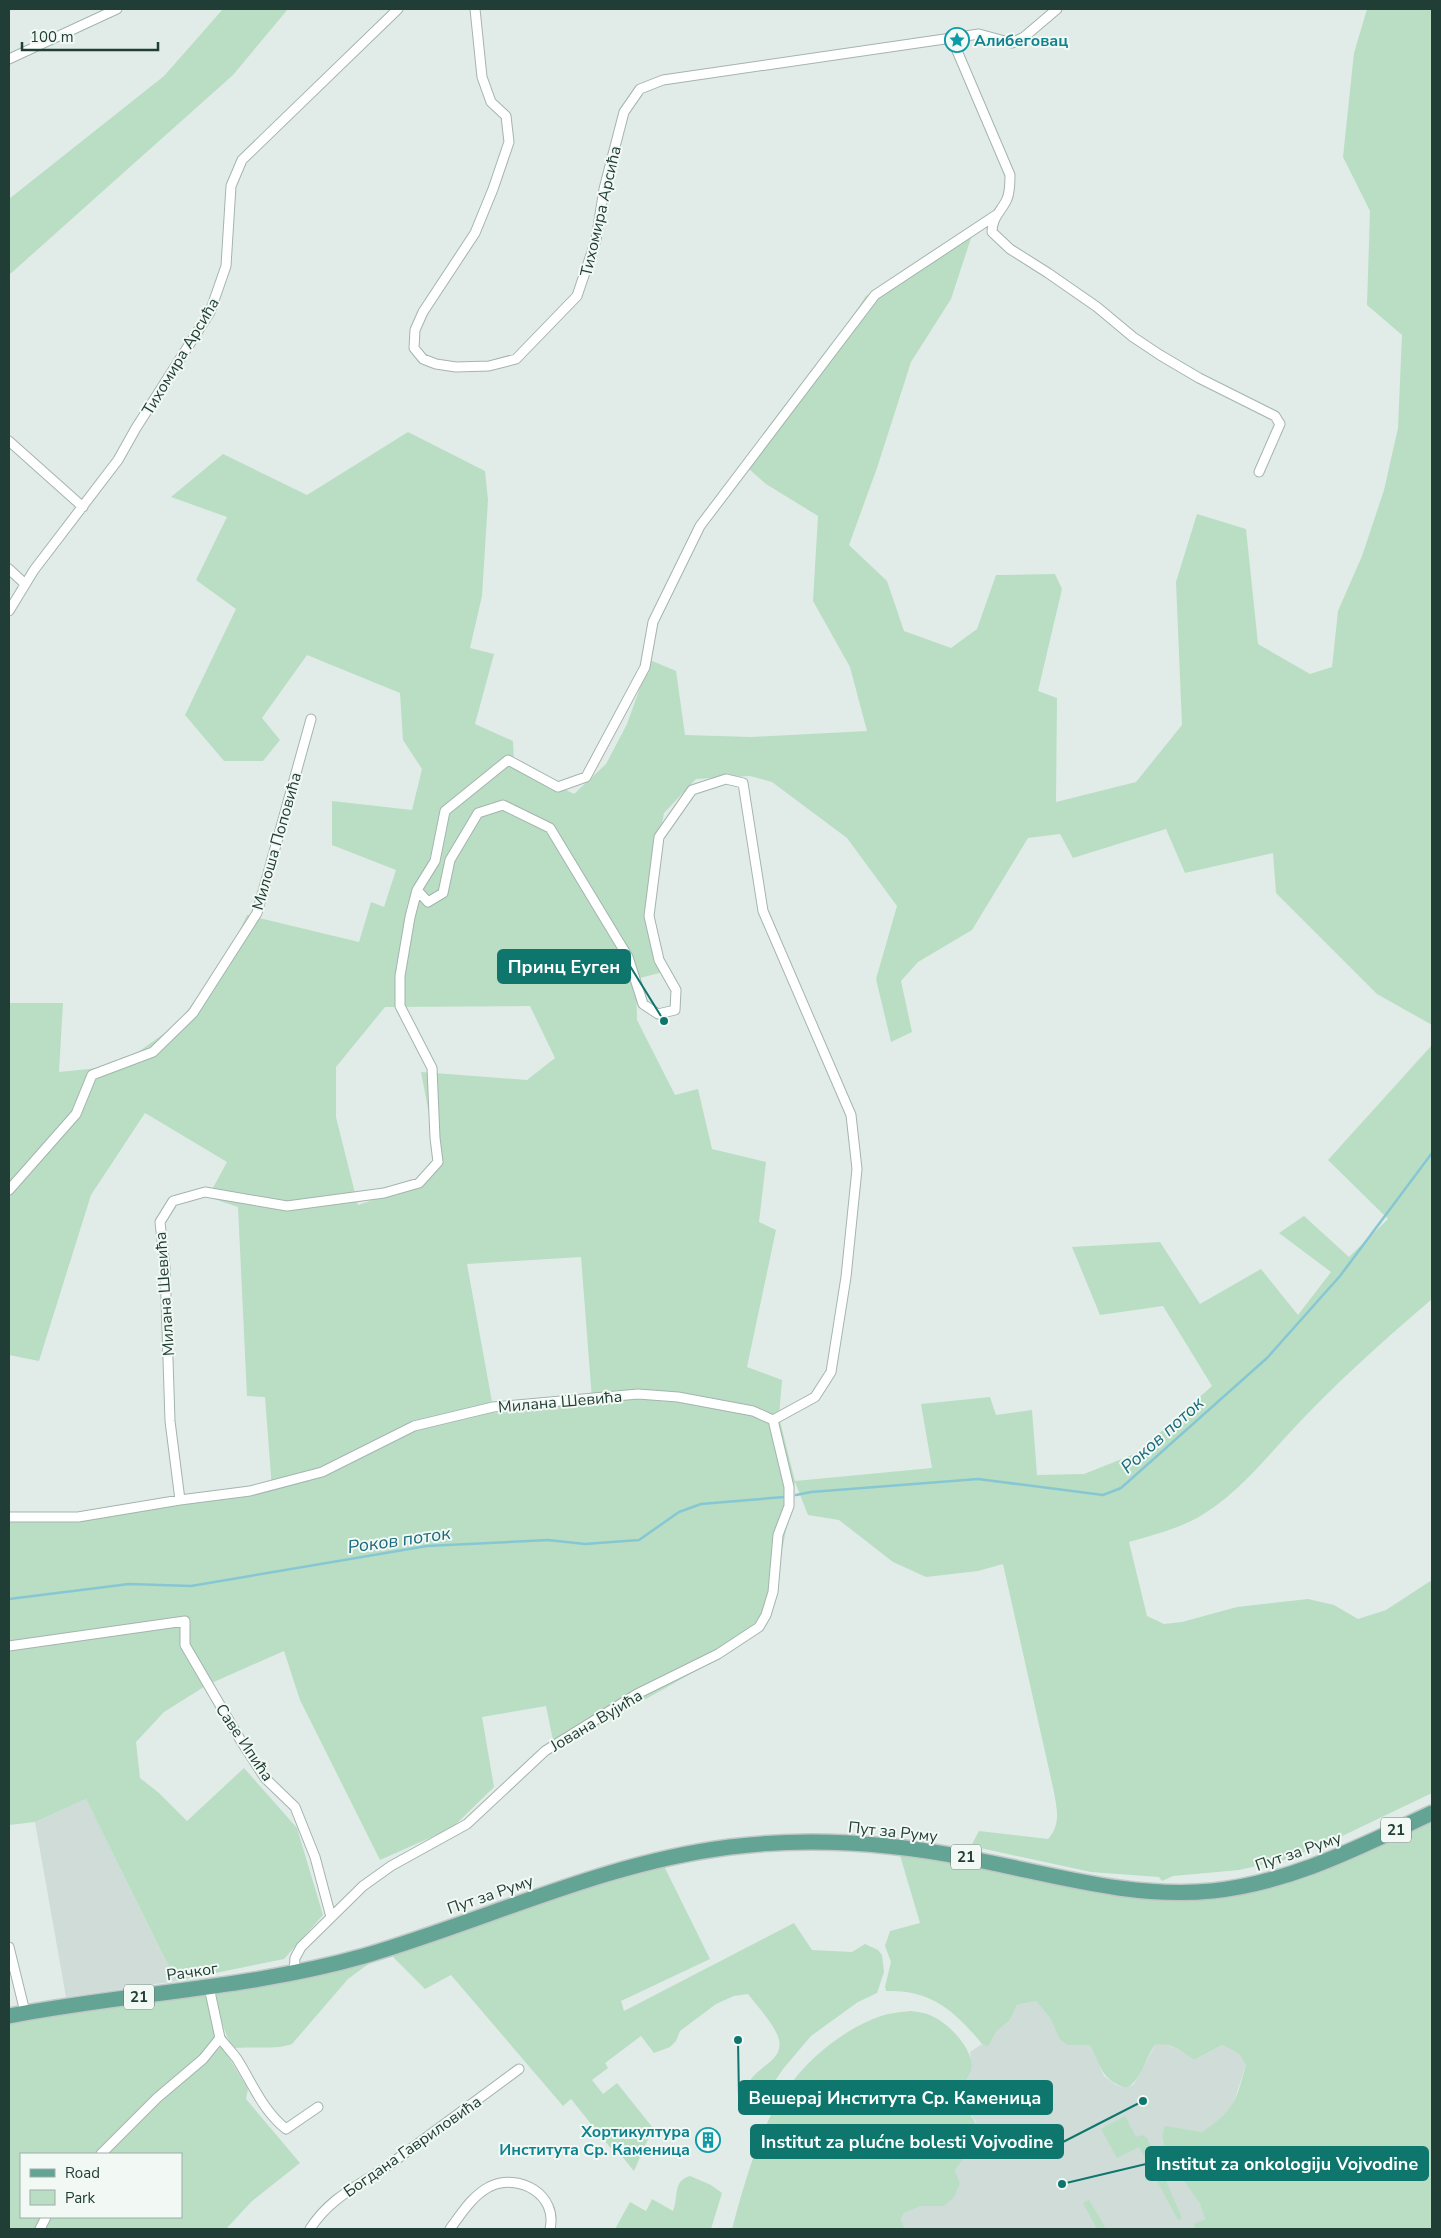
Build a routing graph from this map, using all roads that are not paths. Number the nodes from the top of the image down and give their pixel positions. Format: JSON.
{"nodes":[{"id":1,"x":117,"y":9,"type":"edge"},
{"id":2,"x":398,"y":9,"type":"edge"},
{"id":3,"x":475,"y":9,"type":"edge"},
{"id":4,"x":1057,"y":9,"type":"edge"},
{"id":5,"x":952,"y":39,"type":"junction"},
{"id":6,"x":9,"y":60,"type":"edge"},
{"id":7,"x":996,"y":215,"type":"junction"},
{"id":8,"x":9,"y":441,"type":"edge"},
{"id":9,"x":1260,"y":472,"type":"dead end"},
{"id":10,"x":83,"y":507,"type":"junction"},
{"id":11,"x":9,"y":569,"type":"edge"},
{"id":12,"x":25,"y":584,"type":"junction"},
{"id":13,"x":9,"y":612,"type":"edge"},
{"id":14,"x":311,"y":719,"type":"dead end"},
{"id":15,"x":417,"y":890,"type":"junction"},
{"id":16,"x":9,"y":1190,"type":"edge"},
{"id":17,"x":774,"y":1420,"type":"junction"},
{"id":18,"x":180,"y":1500,"type":"junction"},
{"id":19,"x":9,"y":1517,"type":"edge"},
{"id":20,"x":9,"y":1646,"type":"edge"},
{"id":21,"x":1432,"y":1813,"type":"edge"},
{"id":22,"x":331,"y":1917,"type":"junction"},
{"id":23,"x":9,"y":1947,"type":"edge"},
{"id":24,"x":378,"y":1951,"type":"joint"},
{"id":25,"x":294,"y":1972,"type":"junction"},
{"id":26,"x":209,"y":1987,"type":"junction"},
{"id":27,"x":25,"y":2012,"type":"junction"},
{"id":28,"x":9,"y":2016,"type":"edge"},
{"id":29,"x":220,"y":2038,"type":"junction"},
{"id":30,"x":519,"y":2069,"type":"dead end"},
{"id":31,"x":318,"y":2107,"type":"dead end"},
{"id":32,"x":102,"y":2153,"type":"edge"},
{"id":33,"x":310,"y":2229,"type":"edge"},
{"id":34,"x":450,"y":2229,"type":"edge"},
{"id":35,"x":550,"y":2229,"type":"edge"}],
"edges":[{"from":1,"to":6,"type":"street"},
{"from":2,"to":10,"type":"street","name":"Тихомира Арсића"},
{"from":3,"to":5,"type":"street","name":"Тихомира Арсића"},
{"from":4,"to":5,"type":"street"},
{"from":5,"to":7,"type":"street"},
{"from":7,"to":9,"type":"street"},
{"from":7,"to":15,"type":"street"},
{"from":8,"to":10,"type":"street"},
{"from":10,"to":12,"type":"street","name":"Тихомира Арсића"},
{"from":11,"to":12,"type":"street"},
{"from":12,"to":13,"type":"street","name":"Тихомира Арсића"},
{"from":14,"to":16,"type":"street","name":"Милоша Поповића"},
{"from":15,"to":17,"type":"street"},
{"from":15,"to":18,"type":"street","name":"Милана Шевића"},
{"from":17,"to":18,"type":"street","name":"Милана Шевића"},
{"from":17,"to":22,"type":"street","name":"Јована Вујића"},
{"from":18,"to":19,"type":"street","name":"Милана Шевића"},
{"from":20,"to":22,"type":"street","name":"Саве Ипића"},
{"from":21,"to":24,"type":"main road","name":"Пут за Руму","number":"21"},
{"from":22,"to":25,"type":"street","name":"Јована Вујића"},
{"from":23,"to":27,"type":"street"},
{"from":24,"to":25,"type":"main road","name":"Рачког","number":"21"},
{"from":25,"to":26,"type":"main road","name":"Рачког","number":"21"},
{"from":26,"to":27,"type":"main road","name":"Рачког","number":"21"},
{"from":26,"to":29,"type":"street"},
{"from":27,"to":28,"type":"main road","name":"Рачког","number":"21"},
{"from":29,"to":31,"type":"street"},
{"from":29,"to":32,"type":"street"},
{"from":30,"to":33,"type":"street","name":"Богдана Гавриловића"},
{"from":34,"to":35,"type":"street"}]}
